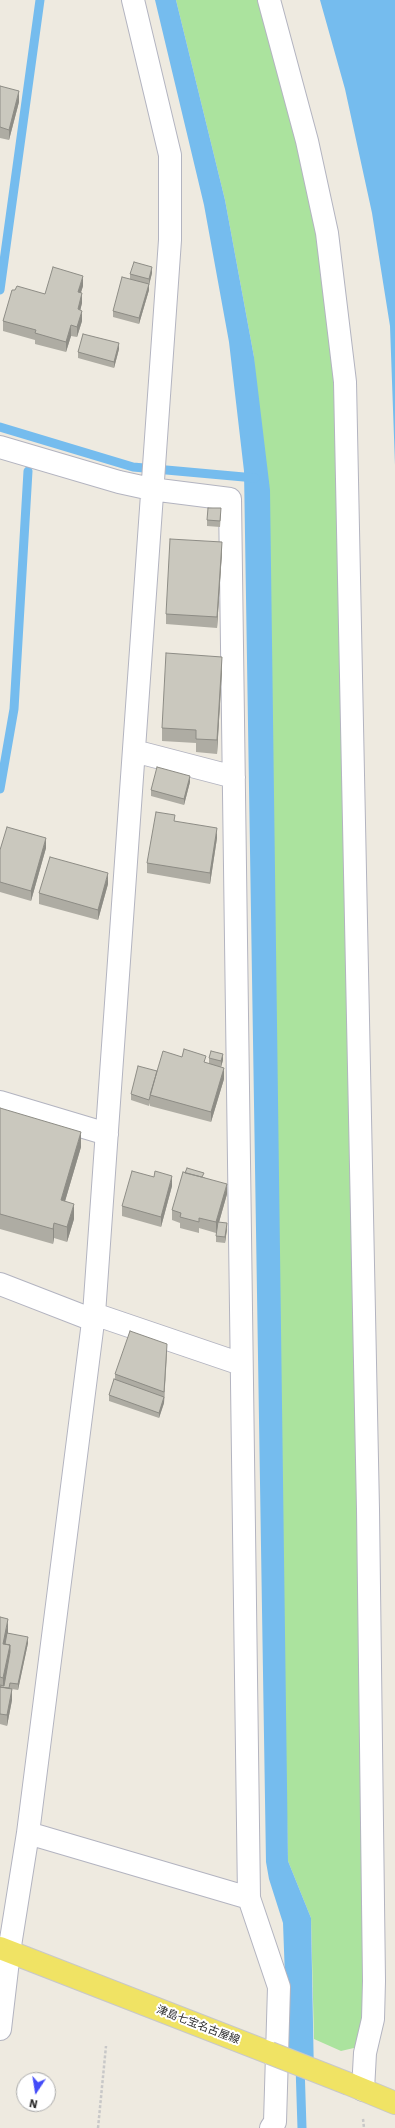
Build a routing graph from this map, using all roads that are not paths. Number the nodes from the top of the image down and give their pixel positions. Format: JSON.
{"nodes":[{"id":1,"x":133,"y":0,"type":"edge"},
{"id":2,"x":269,"y":0,"type":"edge"},
{"id":3,"x":0,"y":447,"type":"edge"},
{"id":4,"x":151,"y":486,"type":"junction"},
{"id":5,"x":134,"y":751,"type":"junction"},
{"id":6,"x":234,"y":777,"type":"junction"},
{"id":7,"x":0,"y":1102,"type":"edge"},
{"id":8,"x":107,"y":1134,"type":"junction"},
{"id":9,"x":0,"y":1284,"type":"edge"},
{"id":10,"x":93,"y":1317,"type":"junction"},
{"id":11,"x":240,"y":1364,"type":"junction"},
{"id":12,"x":28,"y":1833,"type":"junction"},
{"id":13,"x":249,"y":1898,"type":"junction"},
{"id":14,"x":5,"y":1950,"type":"edge"},
{"id":15,"x":0,"y":2029,"type":"edge"},
{"id":16,"x":371,"y":2093,"type":"edge"},
{"id":17,"x":271,"y":2128,"type":"edge"}],
"edges":[{"from":1,"to":4,"type":"street"},
{"from":2,"to":16,"type":"street"},
{"from":3,"to":4,"type":"street"},
{"from":4,"to":5,"type":"street"},
{"from":4,"to":6,"type":"street"},
{"from":5,"to":6,"type":"street"},
{"from":5,"to":8,"type":"street"},
{"from":6,"to":11,"type":"street"},
{"from":7,"to":8,"type":"street"},
{"from":8,"to":10,"type":"street"},
{"from":9,"to":10,"type":"street"},
{"from":10,"to":11,"type":"street"},
{"from":10,"to":12,"type":"street"},
{"from":11,"to":13,"type":"street"},
{"from":12,"to":13,"type":"street"},
{"from":12,"to":14,"type":"street"},
{"from":13,"to":17,"type":"street"},
{"from":14,"to":15,"type":"street"},
{"from":14,"to":16,"type":"main road","name":"津島七宝名古屋線","bridge":true}]}
